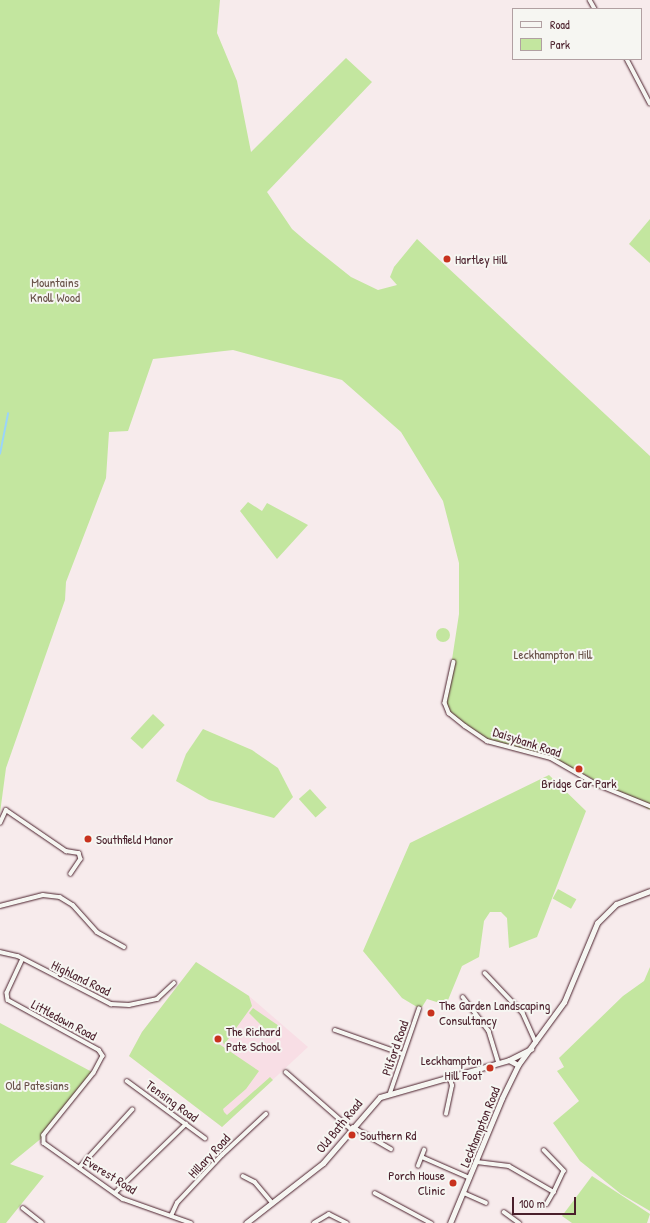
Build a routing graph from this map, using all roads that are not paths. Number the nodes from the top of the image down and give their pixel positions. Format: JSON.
{"nodes":[{"id":1,"x":628,"y":60,"type":"edge"},
{"id":2,"x":650,"y":103,"type":"edge"},
{"id":3,"x":454,"y":662,"type":"dead end"},
{"id":4,"x":650,"y":806,"type":"edge"},
{"id":5,"x":0,"y":823,"type":"edge"},
{"id":6,"x":71,"y":874,"type":"dead end"},
{"id":7,"x":650,"y":891,"type":"edge"},
{"id":8,"x":0,"y":906,"type":"edge"},
{"id":9,"x":124,"y":947,"type":"dead end"},
{"id":10,"x":0,"y":952,"type":"edge"},
{"id":11,"x":22,"y":961,"type":"junction"},
{"id":12,"x":485,"y":973,"type":"dead end"},
{"id":13,"x":174,"y":983,"type":"dead end"},
{"id":14,"x":463,"y":997,"type":"dead end"},
{"id":15,"x":419,"y":1009,"type":"dead end"},
{"id":16,"x":335,"y":1030,"type":"dead end"},
{"id":17,"x":537,"y":1043,"type":"junction"},
{"id":18,"x":532,"y":1048,"type":"junction"},
{"id":19,"x":403,"y":1054,"type":"junction"},
{"id":20,"x":509,"y":1060,"type":"junction"},
{"id":21,"x":499,"y":1063,"type":"junction"},
{"id":22,"x":518,"y":1065,"type":"junction"},
{"id":23,"x":286,"y":1072,"type":"dead end"},
{"id":24,"x":450,"y":1079,"type":"junction"},
{"id":25,"x":127,"y":1081,"type":"dead end"},
{"id":26,"x":390,"y":1093,"type":"junction"},
{"id":27,"x":132,"y":1110,"type":"dead end"},
{"id":28,"x":266,"y":1114,"type":"dead end"},
{"id":29,"x":446,"y":1114,"type":"dead end"},
{"id":30,"x":186,"y":1124,"type":"junction"},
{"id":31,"x":352,"y":1128,"type":"junction"},
{"id":32,"x":205,"y":1138,"type":"dead end"},
{"id":33,"x":45,"y":1144,"type":"joint"},
{"id":34,"x":391,"y":1149,"type":"dead end"},
{"id":35,"x":424,"y":1150,"type":"dead end"},
{"id":36,"x":544,"y":1150,"type":"dead end"},
{"id":37,"x":422,"y":1157,"type":"junction"},
{"id":38,"x":477,"y":1162,"type":"junction"},
{"id":39,"x":418,"y":1166,"type":"dead end"},
{"id":40,"x":79,"y":1168,"type":"junction"},
{"id":41,"x":243,"y":1176,"type":"dead end"},
{"id":42,"x":471,"y":1178,"type":"junction"},
{"id":43,"x":554,"y":1192,"type":"junction"},
{"id":44,"x":115,"y":1193,"type":"junction"},
{"id":45,"x":375,"y":1193,"type":"dead end"},
{"id":46,"x":464,"y":1193,"type":"junction"},
{"id":47,"x":271,"y":1201,"type":"junction"},
{"id":48,"x":486,"y":1203,"type":"dead end"},
{"id":49,"x":548,"y":1204,"type":"dead end"},
{"id":50,"x":23,"y":1208,"type":"dead end"},
{"id":51,"x":504,"y":1212,"type":"dead end"},
{"id":52,"x":171,"y":1216,"type":"junction"},
{"id":53,"x":42,"y":1223,"type":"edge"},
{"id":54,"x":191,"y":1223,"type":"edge"},
{"id":55,"x":246,"y":1223,"type":"edge"},
{"id":56,"x":314,"y":1223,"type":"edge"},
{"id":57,"x":347,"y":1223,"type":"edge"},
{"id":58,"x":431,"y":1223,"type":"edge"},
{"id":59,"x":450,"y":1223,"type":"edge"},
{"id":60,"x":519,"y":1223,"type":"edge"}],
"edges":[{"from":1,"to":2,"type":"street"},
{"from":3,"to":4,"type":"street","name":"Daisybank Road"},
{"from":5,"to":6,"type":"street"},
{"from":7,"to":17,"type":"street"},
{"from":8,"to":9,"type":"street"},
{"from":10,"to":11,"type":"street","name":"Highland Road"},
{"from":11,"to":13,"type":"street","name":"Highland Road"},
{"from":11,"to":33,"type":"street","name":"Littledown Road"},
{"from":12,"to":17,"type":"street"},
{"from":14,"to":21,"type":"street"},
{"from":15,"to":19,"type":"street","name":"Pilford Road"},
{"from":16,"to":19,"type":"street"},
{"from":17,"to":18,"type":"street","name":"Leckhampton Road"},
{"from":18,"to":20,"type":"street","name":"Old Bath Road"},
{"from":18,"to":22,"type":"street","name":"Leckhampton Road"},
{"from":19,"to":26,"type":"street","name":"Pilford Road"},
{"from":20,"to":21,"type":"street","name":"Old Bath Road"},
{"from":20,"to":22,"type":"street"},
{"from":21,"to":24,"type":"street","name":"Old Bath Road"},
{"from":22,"to":38,"type":"street","name":"Leckhampton Road"},
{"from":23,"to":31,"type":"street"},
{"from":24,"to":26,"type":"street","name":"Old Bath Road"},
{"from":24,"to":29,"type":"street"},
{"from":25,"to":30,"type":"street","name":"Tensing Road"},
{"from":26,"to":31,"type":"street","name":"Old Bath Road"},
{"from":27,"to":40,"type":"street"},
{"from":28,"to":52,"type":"street","name":"Hillary Road"},
{"from":30,"to":32,"type":"street","name":"Tensing Road"},
{"from":30,"to":44,"type":"street"},
{"from":31,"to":34,"type":"street"},
{"from":31,"to":47,"type":"street","name":"Old Bath Road"},
{"from":33,"to":40,"type":"street","name":"Everest Road"},
{"from":35,"to":37,"type":"street"},
{"from":36,"to":43,"type":"street"},
{"from":37,"to":39,"type":"street"},
{"from":37,"to":42,"type":"street"},
{"from":38,"to":42,"type":"street","name":"Leckhampton Road"},
{"from":38,"to":43,"type":"street"},
{"from":40,"to":44,"type":"street","name":"Everest Road"},
{"from":41,"to":47,"type":"street"},
{"from":42,"to":46,"type":"street","name":"Leckhampton Road"},
{"from":43,"to":49,"type":"street"},
{"from":44,"to":52,"type":"street","name":"Everest Road"},
{"from":45,"to":58,"type":"street"},
{"from":46,"to":48,"type":"street"},
{"from":46,"to":59,"type":"street","name":"Leckhampton Road"},
{"from":47,"to":55,"type":"street","name":"Old Bath Road"},
{"from":50,"to":53,"type":"street"},
{"from":51,"to":60,"type":"street"},
{"from":52,"to":54,"type":"street","name":"Everest Road"},
{"from":56,"to":57,"type":"street"}]}
